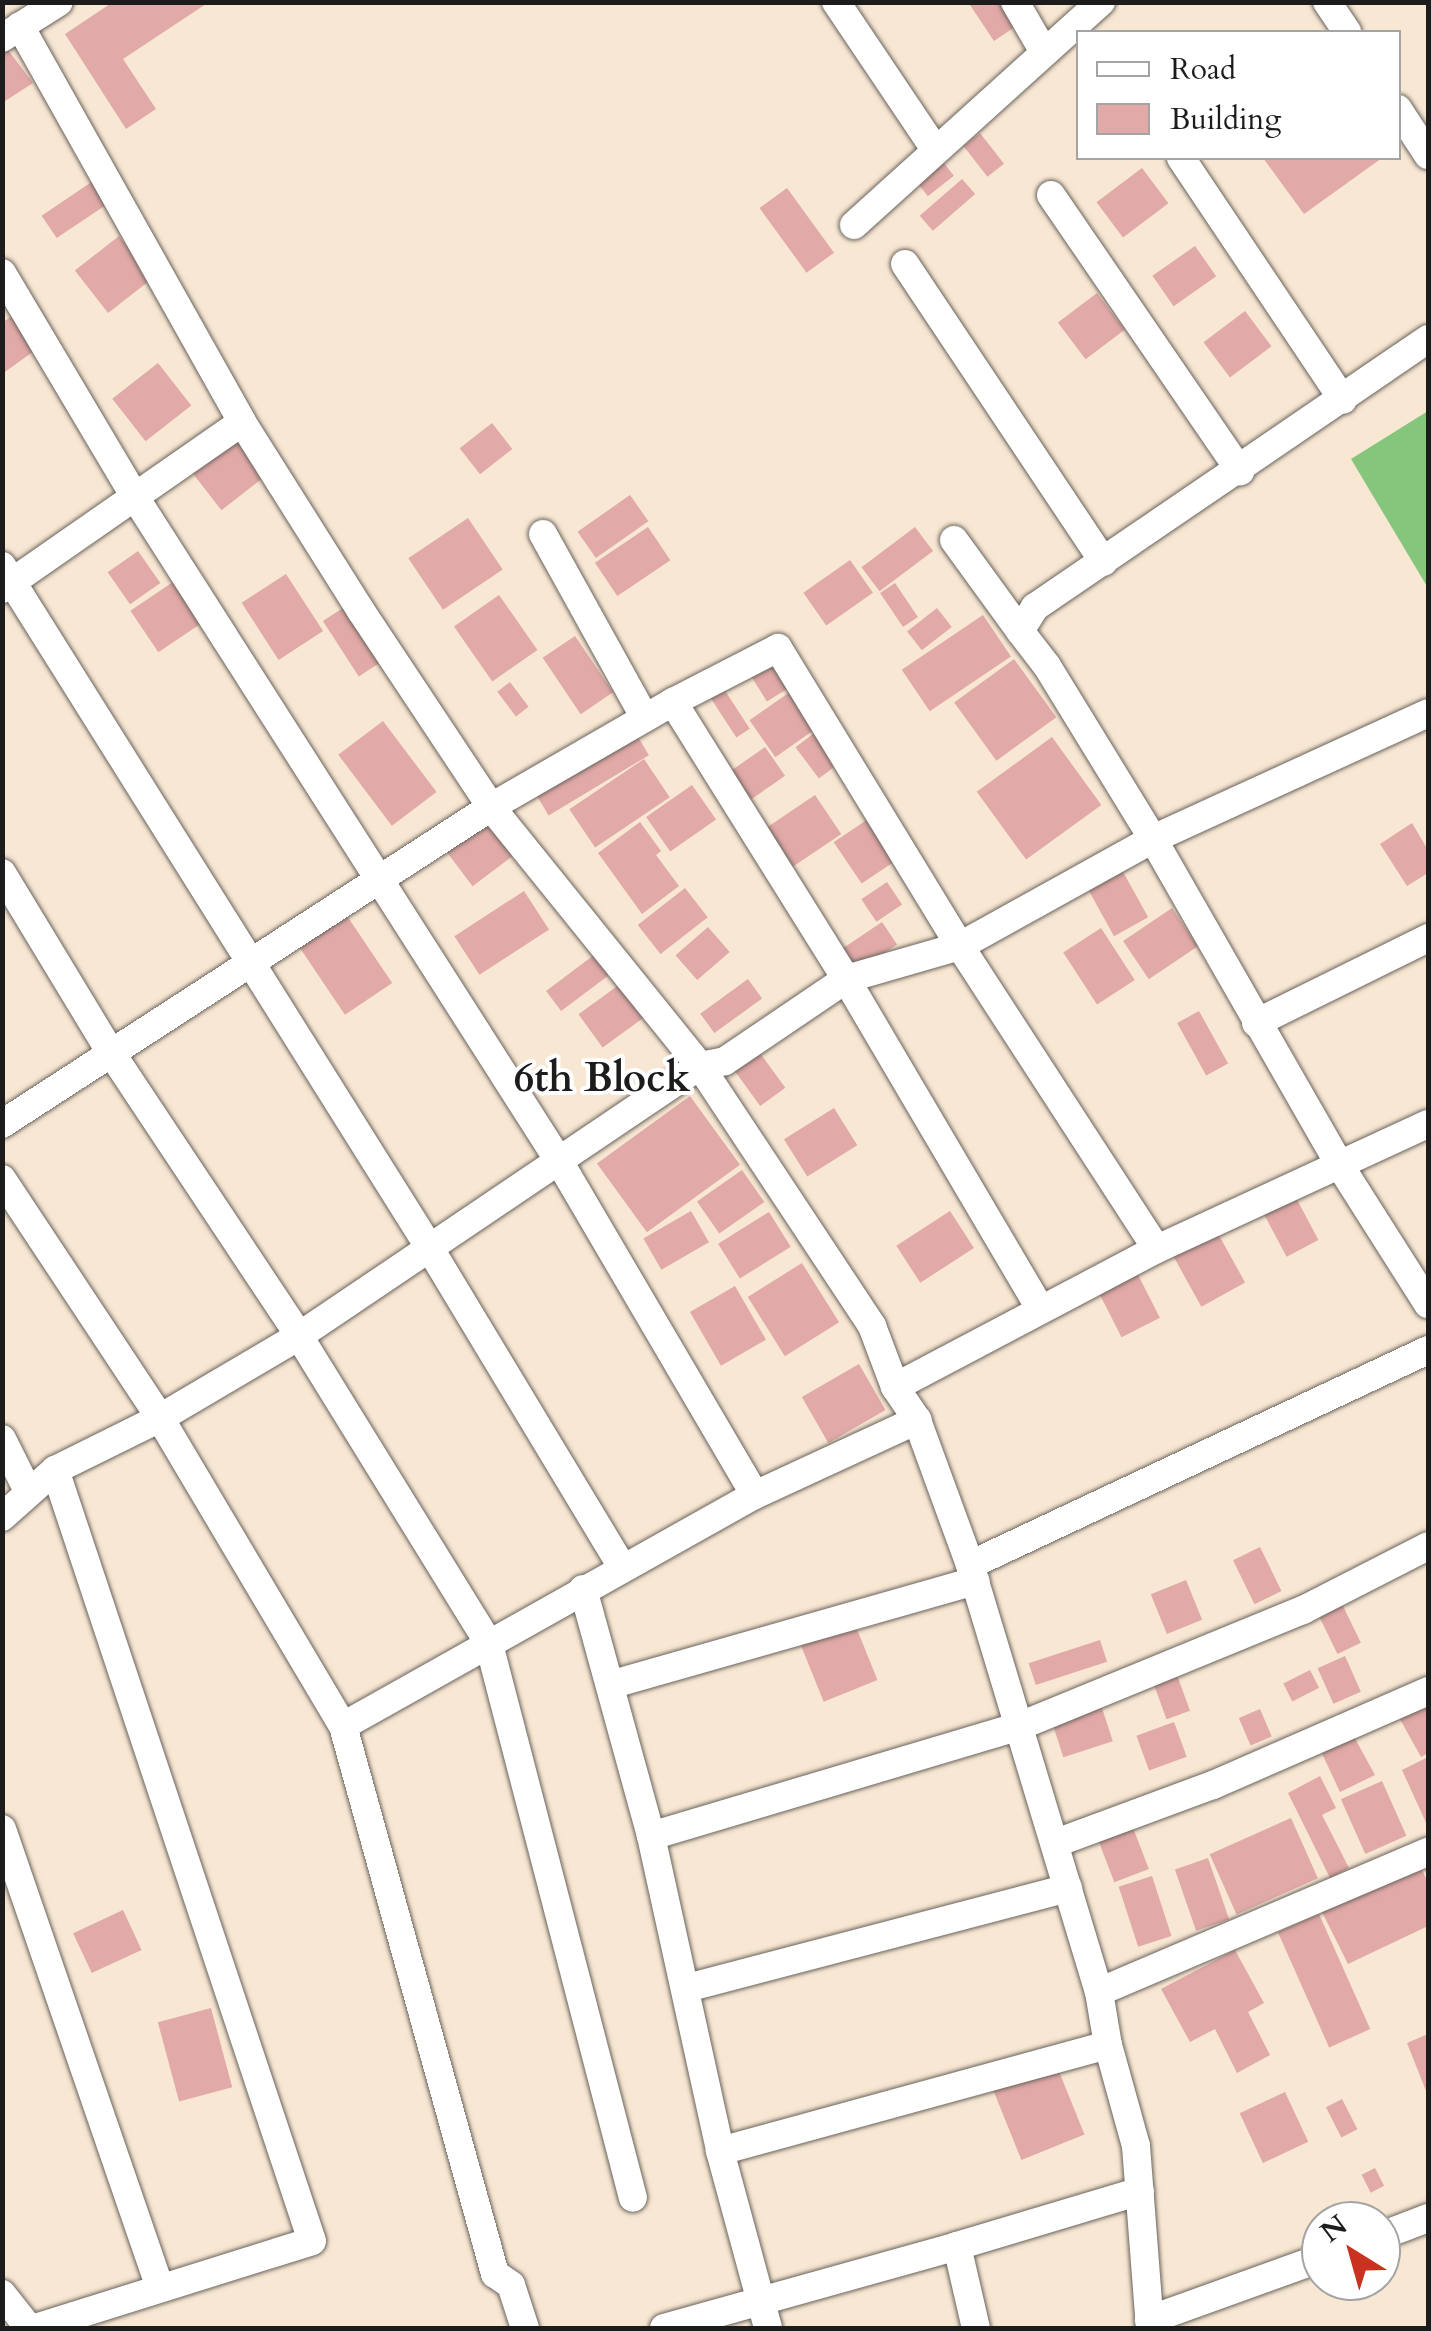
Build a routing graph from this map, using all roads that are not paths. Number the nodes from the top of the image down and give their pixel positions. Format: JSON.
{"nodes":[{"id":1,"x":59,"y":2,"type":"edge"},
{"id":2,"x":836,"y":2,"type":"edge"},
{"id":3,"x":1015,"y":2,"type":"edge"},
{"id":4,"x":1328,"y":2,"type":"edge"},
{"id":5,"x":1076,"y":30,"type":"edge"},
{"id":6,"x":1347,"y":30,"type":"edge"},
{"id":7,"x":11,"y":32,"type":"edge"},
{"id":8,"x":1044,"y":52,"type":"junction"},
{"id":9,"x":1401,"y":114,"type":"edge"},
{"id":10,"x":934,"y":148,"type":"junction"},
{"id":11,"x":1428,"y":154,"type":"edge"},
{"id":12,"x":1182,"y":160,"type":"edge"},
{"id":13,"x":1051,"y":194,"type":"dead end"},
{"id":14,"x":854,"y":225,"type":"dead end"},
{"id":15,"x":905,"y":264,"type":"dead end"},
{"id":16,"x":2,"y":272,"type":"edge"},
{"id":17,"x":1428,"y":339,"type":"edge"},
{"id":18,"x":1343,"y":400,"type":"junction"},
{"id":19,"x":242,"y":422,"type":"junction"},
{"id":20,"x":1240,"y":471,"type":"junction"},
{"id":21,"x":135,"y":497,"type":"junction"},
{"id":22,"x":543,"y":534,"type":"dead end"},
{"id":23,"x":954,"y":540,"type":"dead end"},
{"id":24,"x":1104,"y":562,"type":"junction"},
{"id":25,"x":6,"y":579,"type":"edge"},
{"id":26,"x":1020,"y":631,"type":"junction"},
{"id":27,"x":673,"y":702,"type":"junction"},
{"id":28,"x":1428,"y":713,"type":"edge"},
{"id":29,"x":646,"y":718,"type":"junction"},
{"id":30,"x":491,"y":807,"type":"junction"},
{"id":31,"x":1153,"y":839,"type":"junction"},
{"id":32,"x":2,"y":874,"type":"edge"},
{"id":33,"x":381,"y":879,"type":"junction"},
{"id":34,"x":1428,"y":938,"type":"edge"},
{"id":35,"x":960,"y":946,"type":"junction"},
{"id":36,"x":248,"y":963,"type":"junction"},
{"id":37,"x":846,"y":980,"type":"junction"},
{"id":38,"x":1256,"y":1024,"type":"junction"},
{"id":39,"x":110,"y":1051,"type":"junction"},
{"id":40,"x":700,"y":1066,"type":"junction"},
{"id":41,"x":2,"y":1124,"type":"edge"},
{"id":42,"x":1428,"y":1124,"type":"edge"},
{"id":43,"x":559,"y":1161,"type":"junction"},
{"id":44,"x":1339,"y":1164,"type":"junction"},
{"id":45,"x":2,"y":1180,"type":"edge"},
{"id":46,"x":428,"y":1247,"type":"junction"},
{"id":47,"x":1157,"y":1249,"type":"junction"},
{"id":48,"x":1428,"y":1304,"type":"edge"},
{"id":49,"x":1040,"y":1307,"type":"junction"},
{"id":50,"x":298,"y":1336,"type":"junction"},
{"id":51,"x":1428,"y":1350,"type":"edge"},
{"id":52,"x":895,"y":1387,"type":"junction"},
{"id":53,"x":160,"y":1418,"type":"junction"},
{"id":54,"x":916,"y":1420,"type":"junction"},
{"id":55,"x":2,"y":1439,"type":"edge"},
{"id":56,"x":55,"y":1470,"type":"junction"},
{"id":57,"x":30,"y":1493,"type":"junction"},
{"id":58,"x":755,"y":1495,"type":"junction"},
{"id":59,"x":2,"y":1517,"type":"edge"},
{"id":60,"x":1428,"y":1546,"type":"edge"},
{"id":61,"x":622,"y":1567,"type":"junction"},
{"id":62,"x":972,"y":1573,"type":"junction"},
{"id":63,"x":583,"y":1589,"type":"junction"},
{"id":64,"x":489,"y":1644,"type":"junction"},
{"id":65,"x":610,"y":1685,"type":"junction"},
{"id":66,"x":1428,"y":1691,"type":"edge"},
{"id":67,"x":343,"y":1726,"type":"junction"},
{"id":68,"x":1020,"y":1726,"type":"junction"},
{"id":69,"x":2,"y":1829,"type":"edge"},
{"id":70,"x":650,"y":1836,"type":"junction"},
{"id":71,"x":1056,"y":1843,"type":"junction"},
{"id":72,"x":1428,"y":1852,"type":"edge"},
{"id":73,"x":1068,"y":1888,"type":"junction"},
{"id":74,"x":686,"y":1988,"type":"junction"},
{"id":75,"x":1099,"y":1992,"type":"junction"},
{"id":76,"x":1108,"y":2045,"type":"junction"},
{"id":77,"x":720,"y":2151,"type":"junction"},
{"id":78,"x":1140,"y":2191,"type":"junction"},
{"id":79,"x":633,"y":2198,"type":"dead end"},
{"id":80,"x":1428,"y":2218,"type":"edge"},
{"id":81,"x":1401,"y":2228,"type":"edge"},
{"id":82,"x":957,"y":2246,"type":"junction"},
{"id":83,"x":1301,"y":2266,"type":"edge"},
{"id":84,"x":159,"y":2286,"type":"junction"},
{"id":85,"x":2,"y":2294,"type":"edge"},
{"id":86,"x":764,"y":2315,"type":"edge"},
{"id":87,"x":83,"y":2321,"type":"edge"},
{"id":88,"x":1150,"y":2324,"type":"edge"},
{"id":89,"x":32,"y":2328,"type":"edge"},
{"id":90,"x":525,"y":2328,"type":"edge"},
{"id":91,"x":664,"y":2328,"type":"edge"},
{"id":92,"x":976,"y":2328,"type":"edge"}],
"edges":[{"from":1,"to":7,"type":"street"},
{"from":2,"to":10,"type":"street"},
{"from":3,"to":8,"type":"street"},
{"from":4,"to":6,"type":"street"},
{"from":5,"to":8,"type":"street"},
{"from":7,"to":19,"type":"street"},
{"from":8,"to":10,"type":"street"},
{"from":9,"to":11,"type":"street"},
{"from":10,"to":14,"type":"street"},
{"from":12,"to":18,"type":"street"},
{"from":13,"to":20,"type":"street"},
{"from":15,"to":24,"type":"street"},
{"from":16,"to":21,"type":"street"},
{"from":17,"to":18,"type":"street"},
{"from":18,"to":20,"type":"street"},
{"from":19,"to":21,"type":"street"},
{"from":19,"to":30,"type":"street"},
{"from":20,"to":24,"type":"street"},
{"from":21,"to":25,"type":"street"},
{"from":21,"to":33,"type":"street"},
{"from":22,"to":29,"type":"street"},
{"from":23,"to":26,"type":"street"},
{"from":24,"to":26,"type":"street"},
{"from":25,"to":36,"type":"street"},
{"from":26,"to":31,"type":"street"},
{"from":27,"to":29,"type":"street"},
{"from":27,"to":35,"type":"street"},
{"from":27,"to":37,"type":"street"},
{"from":28,"to":31,"type":"street"},
{"from":29,"to":30,"type":"street"},
{"from":30,"to":33,"type":"street"},
{"from":30,"to":40,"type":"street"},
{"from":31,"to":35,"type":"street"},
{"from":31,"to":38,"type":"street"},
{"from":32,"to":39,"type":"street"},
{"from":33,"to":36,"type":"street"},
{"from":33,"to":43,"type":"street"},
{"from":34,"to":38,"type":"street"},
{"from":35,"to":37,"type":"street"},
{"from":35,"to":47,"type":"street"},
{"from":36,"to":39,"type":"street"},
{"from":36,"to":46,"type":"street"},
{"from":37,"to":40,"type":"street"},
{"from":37,"to":49,"type":"street"},
{"from":38,"to":44,"type":"street"},
{"from":39,"to":41,"type":"street"},
{"from":39,"to":50,"type":"street"},
{"from":40,"to":43,"type":"street"},
{"from":40,"to":52,"type":"street"},
{"from":42,"to":44,"type":"street"},
{"from":43,"to":46,"type":"street"},
{"from":43,"to":58,"type":"street"},
{"from":44,"to":47,"type":"street"},
{"from":44,"to":48,"type":"street"},
{"from":45,"to":53,"type":"street"},
{"from":46,"to":50,"type":"street"},
{"from":46,"to":61,"type":"street"},
{"from":47,"to":49,"type":"street"},
{"from":49,"to":52,"type":"street"},
{"from":50,"to":53,"type":"street"},
{"from":50,"to":64,"type":"street"},
{"from":51,"to":62,"type":"street"},
{"from":52,"to":54,"type":"street"},
{"from":53,"to":56,"type":"street"},
{"from":53,"to":67,"type":"street"},
{"from":54,"to":58,"type":"street"},
{"from":54,"to":62,"type":"street"},
{"from":55,"to":57,"type":"street"},
{"from":56,"to":57,"type":"street"},
{"from":56,"to":84,"type":"street"},
{"from":57,"to":59,"type":"street"},
{"from":58,"to":61,"type":"street"},
{"from":60,"to":68,"type":"street"},
{"from":61,"to":63,"type":"street"},
{"from":62,"to":65,"type":"street"},
{"from":62,"to":68,"type":"street"},
{"from":63,"to":64,"type":"street"},
{"from":63,"to":65,"type":"street"},
{"from":64,"to":67,"type":"street"},
{"from":64,"to":79,"type":"street"},
{"from":65,"to":70,"type":"street"},
{"from":66,"to":71,"type":"street"},
{"from":67,"to":90,"type":"street"},
{"from":68,"to":70,"type":"street"},
{"from":68,"to":71,"type":"street"},
{"from":69,"to":84,"type":"street"},
{"from":70,"to":74,"type":"street"},
{"from":71,"to":73,"type":"street"},
{"from":72,"to":75,"type":"street"},
{"from":73,"to":74,"type":"street"},
{"from":73,"to":75,"type":"street"},
{"from":74,"to":77,"type":"street"},
{"from":75,"to":76,"type":"street"},
{"from":76,"to":77,"type":"street"},
{"from":76,"to":78,"type":"street"},
{"from":77,"to":86,"type":"street"},
{"from":78,"to":82,"type":"street"},
{"from":78,"to":88,"type":"street"},
{"from":80,"to":81,"type":"street"},
{"from":82,"to":86,"type":"street"},
{"from":82,"to":92,"type":"street"},
{"from":83,"to":88,"type":"street"},
{"from":84,"to":87,"type":"street"},
{"from":85,"to":89,"type":"street"},
{"from":86,"to":91,"type":"street"},
{"from":87,"to":89,"type":"street"}]}
